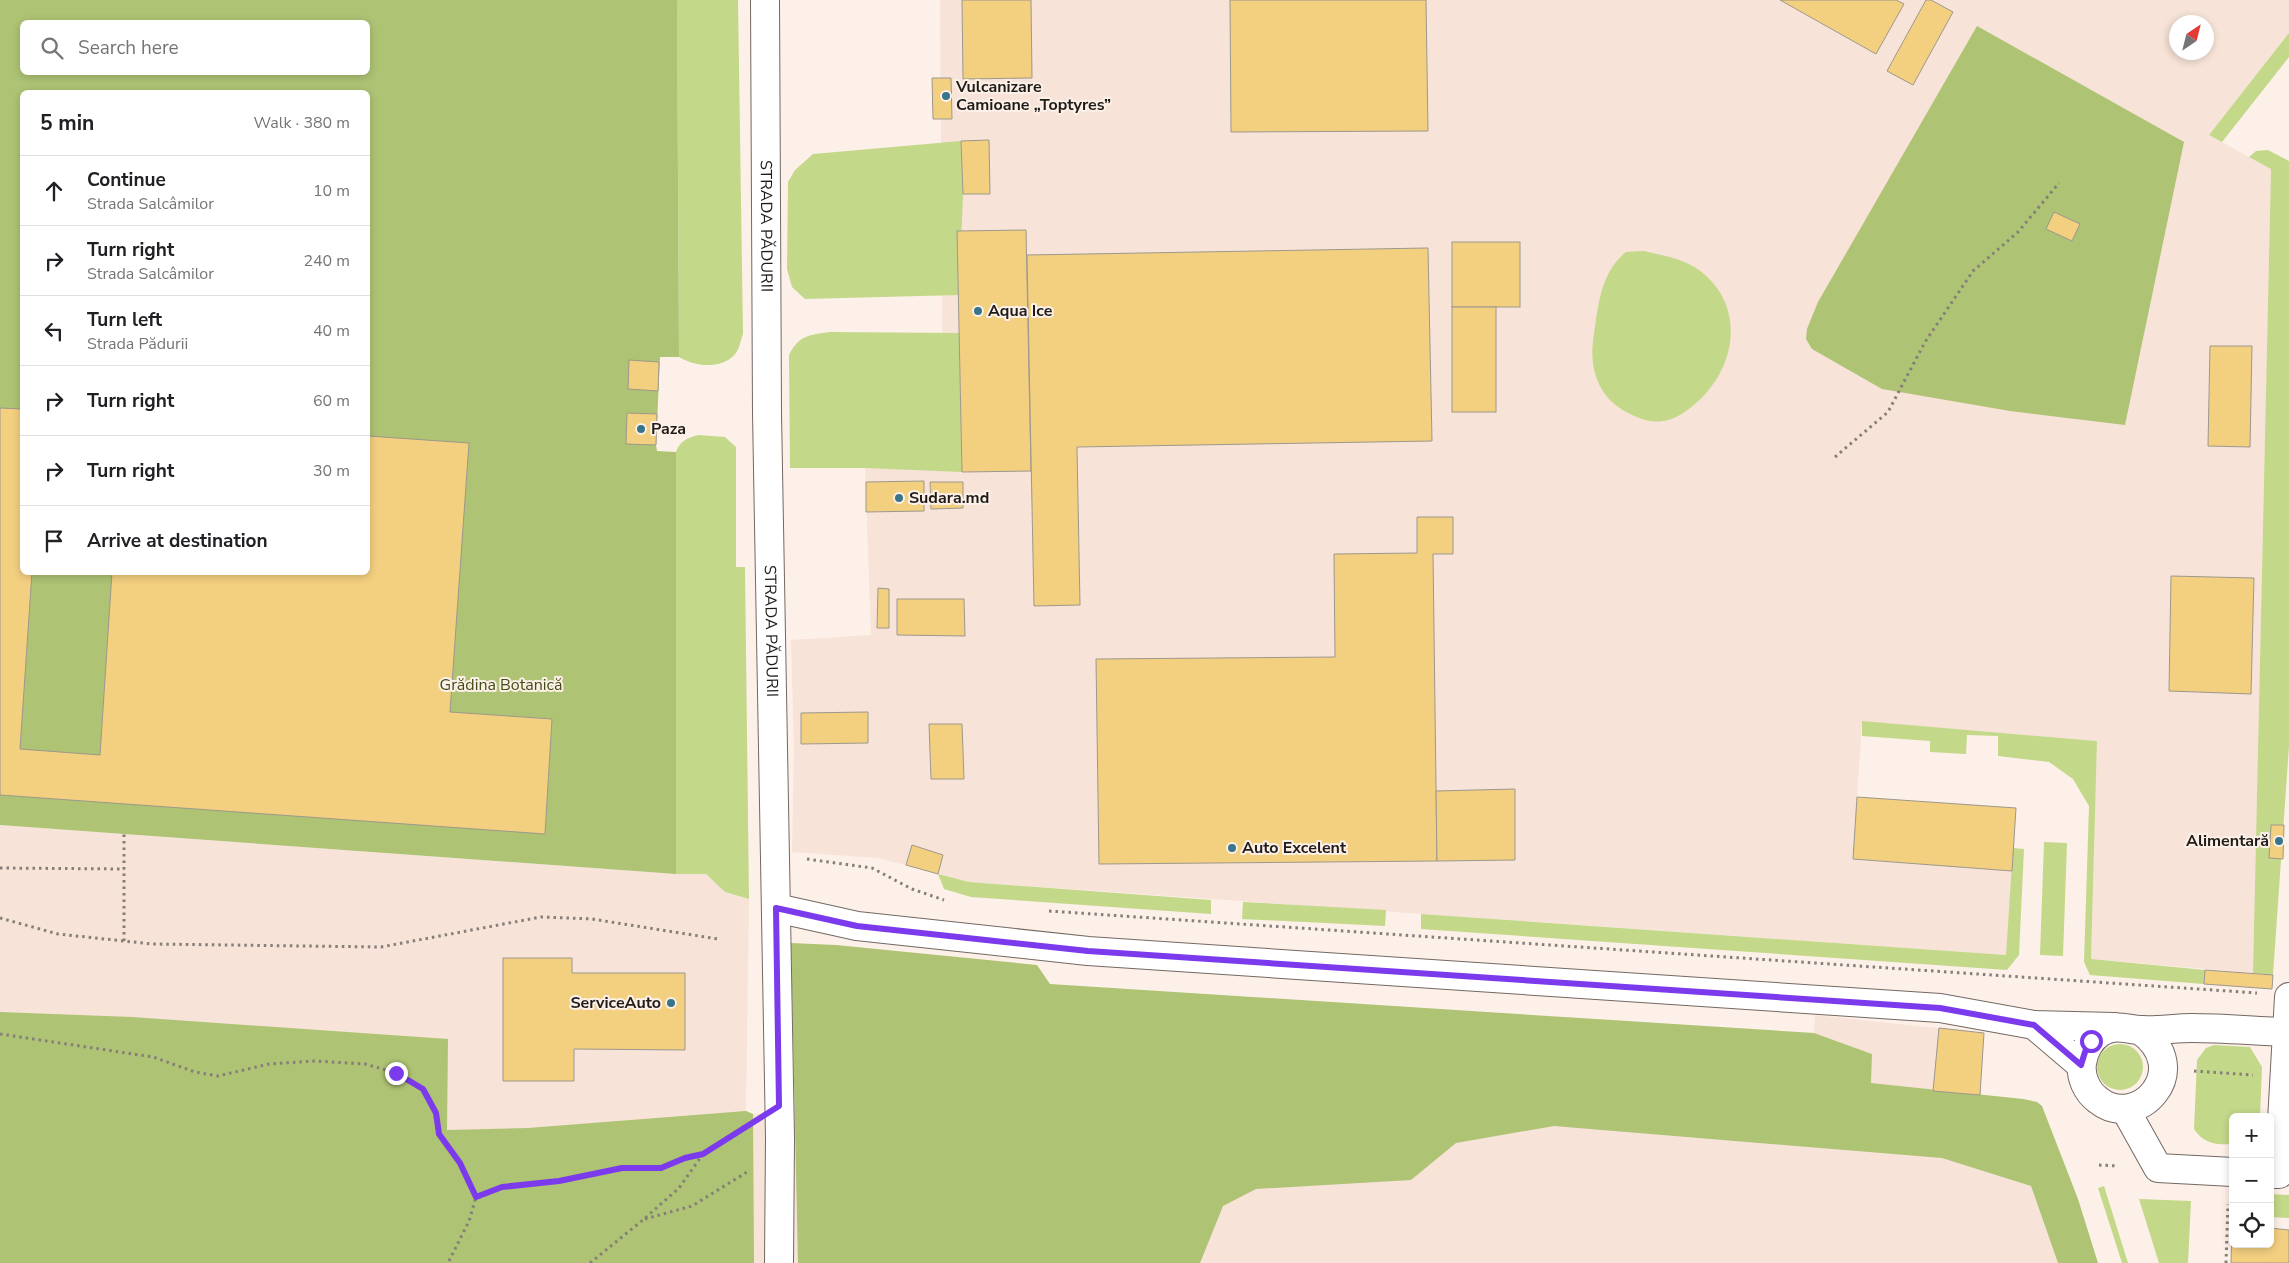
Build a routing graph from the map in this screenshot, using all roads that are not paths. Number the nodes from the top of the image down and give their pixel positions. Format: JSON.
{"nodes":[{"id":1,"x":766,"y":0,"type":"edge"},
{"id":2,"x":776,"y":908,"type":"junction"},
{"id":3,"x":2289,"y":997,"type":"edge"},
{"id":4,"x":2034,"y":1025,"type":"junction"},
{"id":5,"x":2127,"y":1029,"type":"junction"},
{"id":6,"x":2287,"y":1032,"type":"junction"},
{"id":7,"x":2081,"y":1065,"type":"junction"},
{"id":8,"x":2125,"y":1109,"type":"junction"},
{"id":9,"x":2229,"y":1171,"type":"edge"},
{"id":10,"x":2274,"y":1174,"type":"edge"},
{"id":11,"x":778,"y":1263,"type":"edge"}],
"edges":[{"from":1,"to":2,"type":"street","name":"STRADA PĂDURII"},
{"from":2,"to":4,"type":"street"},
{"from":2,"to":11,"type":"street","name":"STRADA PĂDURII"},
{"from":3,"to":6,"type":"street"},
{"from":4,"to":5,"type":"street"},
{"from":4,"to":7,"type":"street"},
{"from":5,"to":6,"type":"street"},
{"from":5,"to":7,"type":"street"},
{"from":5,"to":8,"type":"street"},
{"from":6,"to":10,"type":"street"},
{"from":7,"to":8,"type":"street"},
{"from":8,"to":9,"type":"street"}]}
